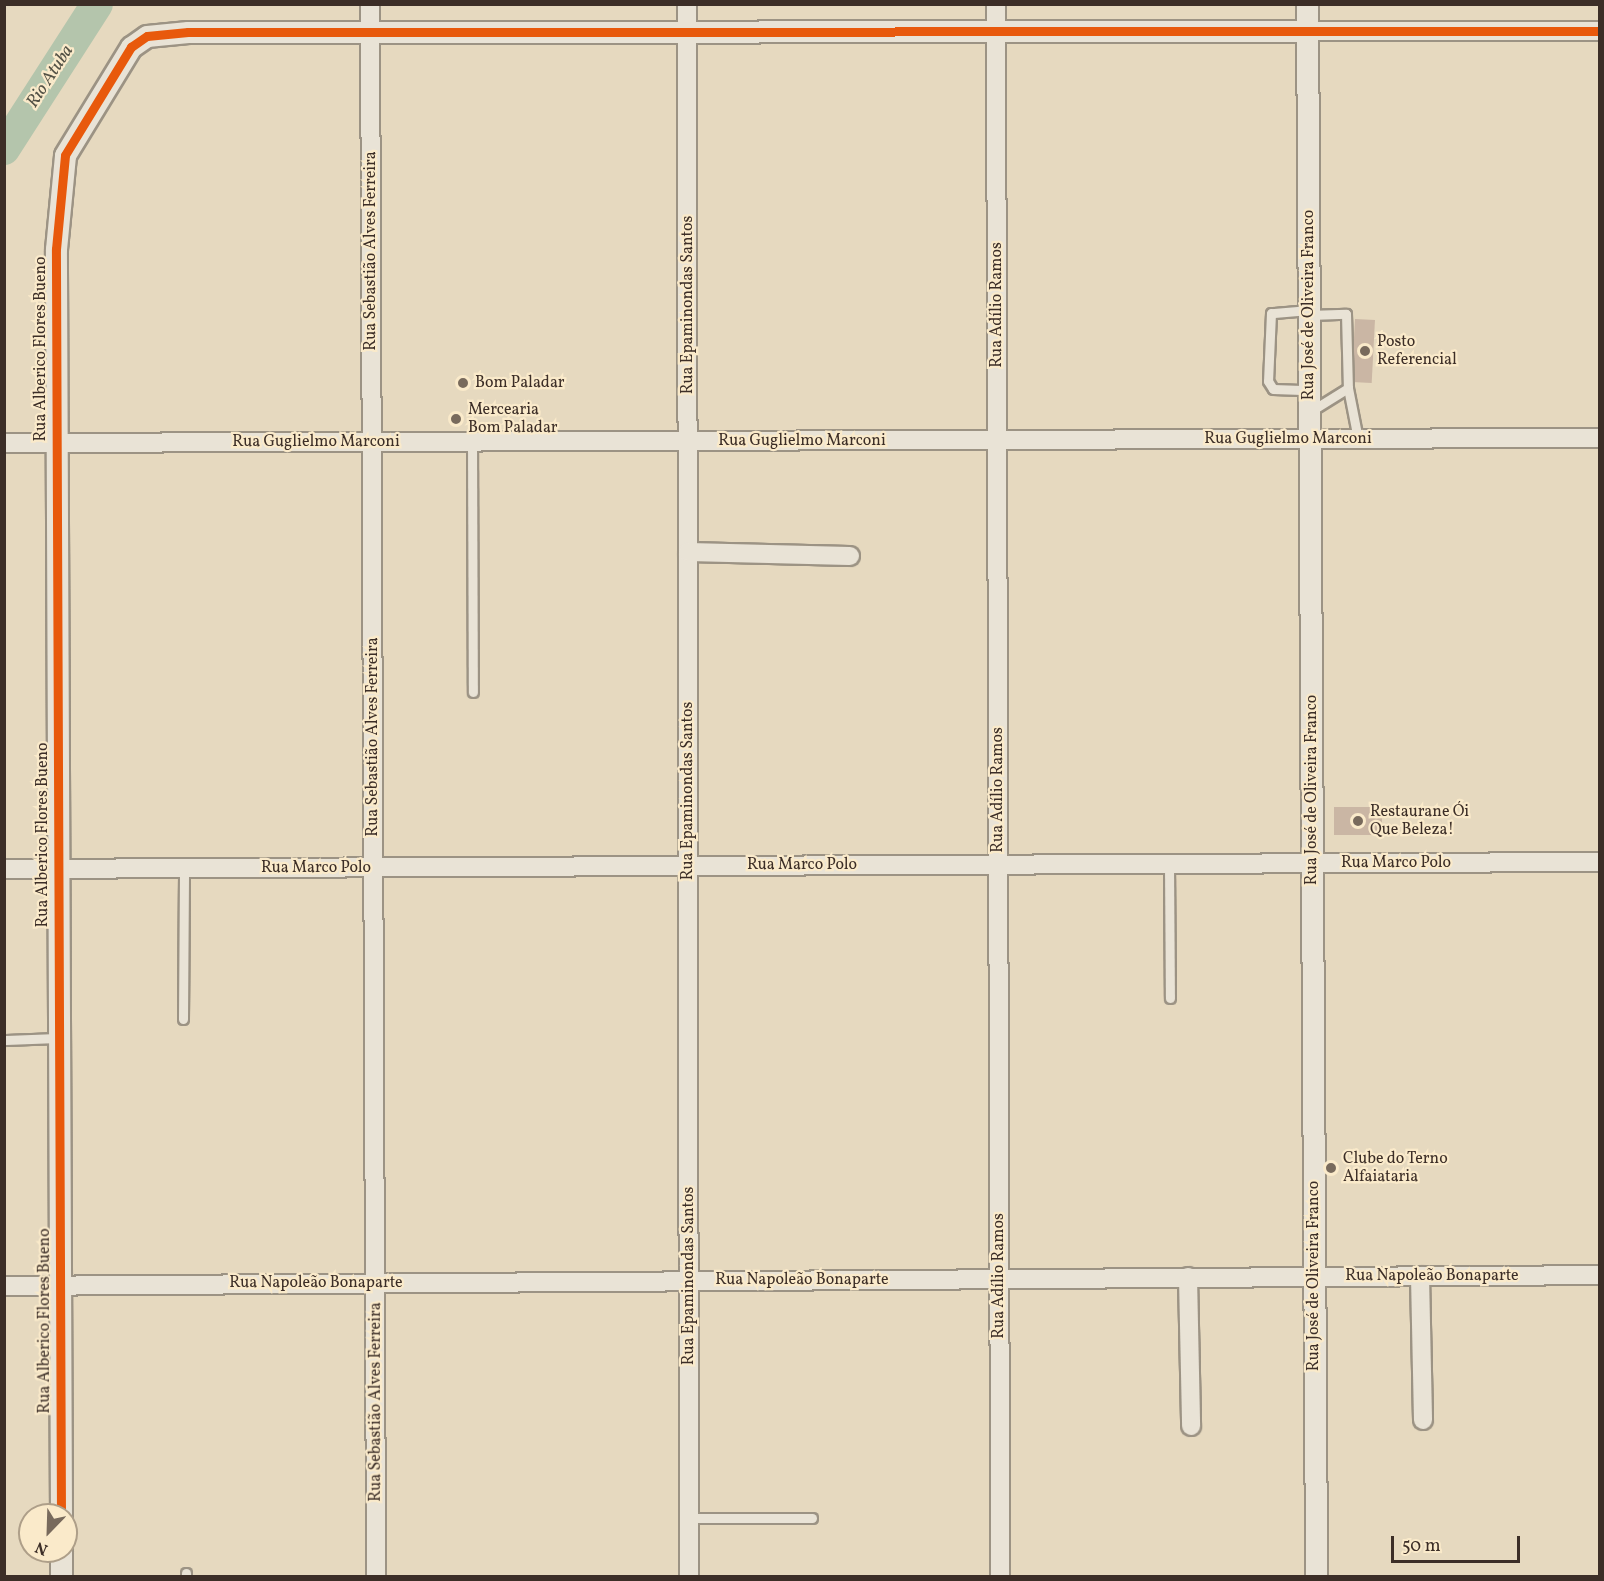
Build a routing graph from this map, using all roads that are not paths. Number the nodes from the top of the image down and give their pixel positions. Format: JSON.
{"nodes":[{"id":1,"x":370,"y":4,"type":"edge"},
{"id":2,"x":687,"y":4,"type":"edge"},
{"id":3,"x":996,"y":4,"type":"edge"},
{"id":4,"x":1307,"y":4,"type":"edge"},
{"id":5,"x":1308,"y":31,"type":"junction"},
{"id":6,"x":1599,"y":31,"type":"edge"},
{"id":7,"x":370,"y":32,"type":"junction"},
{"id":8,"x":687,"y":32,"type":"junction"},
{"id":9,"x":996,"y":32,"type":"junction"},
{"id":10,"x":1309,"y":312,"type":"junction"},
{"id":11,"x":1348,"y":388,"type":"junction"},
{"id":12,"x":1309,"y":390,"type":"junction"},
{"id":13,"x":1309,"y":412,"type":"junction"},
{"id":14,"x":1599,"y":438,"type":"edge"},
{"id":15,"x":1310,"y":439,"type":"junction"},
{"id":16,"x":1358,"y":439,"type":"junction"},
{"id":17,"x":997,"y":440,"type":"junction"},
{"id":18,"x":688,"y":441,"type":"junction"},
{"id":19,"x":372,"y":442,"type":"junction"},
{"id":20,"x":472,"y":442,"type":"junction"},
{"id":21,"x":4,"y":443,"type":"edge"},
{"id":22,"x":56,"y":443,"type":"junction"},
{"id":23,"x":688,"y":552,"type":"junction"},
{"id":24,"x":850,"y":556,"type":"dead end"},
{"id":25,"x":473,"y":692,"type":"dead end"},
{"id":26,"x":1599,"y":861,"type":"edge"},
{"id":27,"x":1312,"y":863,"type":"junction"},
{"id":28,"x":998,"y":864,"type":"junction"},
{"id":29,"x":1169,"y":864,"type":"junction"},
{"id":30,"x":688,"y":866,"type":"junction"},
{"id":31,"x":374,"y":867,"type":"junction"},
{"id":32,"x":184,"y":868,"type":"junction"},
{"id":33,"x":4,"y":869,"type":"edge"},
{"id":34,"x":58,"y":869,"type":"junction"},
{"id":35,"x":1170,"y":998,"type":"dead end"},
{"id":36,"x":183,"y":1019,"type":"dead end"},
{"id":37,"x":59,"y":1038,"type":"junction"},
{"id":38,"x":4,"y":1040,"type":"edge"},
{"id":39,"x":1599,"y":1275,"type":"edge"},
{"id":40,"x":1314,"y":1276,"type":"junction"},
{"id":41,"x":1420,"y":1276,"type":"junction"},
{"id":42,"x":1188,"y":1277,"type":"junction"},
{"id":43,"x":999,"y":1279,"type":"junction"},
{"id":44,"x":689,"y":1281,"type":"junction"},
{"id":45,"x":375,"y":1283,"type":"junction"},
{"id":46,"x":60,"y":1285,"type":"junction"},
{"id":47,"x":4,"y":1286,"type":"edge"},
{"id":48,"x":1423,"y":1420,"type":"dead end"},
{"id":49,"x":1191,"y":1426,"type":"dead end"},
{"id":50,"x":61,"y":1503,"type":"edge"},
{"id":51,"x":689,"y":1518,"type":"junction"},
{"id":52,"x":812,"y":1518,"type":"dead end"},
{"id":53,"x":376,"y":1576,"type":"edge"},
{"id":54,"x":689,"y":1576,"type":"edge"},
{"id":55,"x":1000,"y":1576,"type":"edge"},
{"id":56,"x":1316,"y":1576,"type":"edge"}],
"edges":[{"from":1,"to":7,"type":"street","name":"Rua Sebastião Alves Ferreira"},
{"from":2,"to":8,"type":"street","name":"Rua Epaminondas Santos"},
{"from":3,"to":9,"type":"street","name":"Rua Adílio Ramos"},
{"from":4,"to":5,"type":"street","name":"Rua José de Oliveira Franco"},
{"from":5,"to":6,"type":"street"},
{"from":5,"to":9,"type":"street"},
{"from":5,"to":10,"type":"street","name":"Rua José de Oliveira Franco"},
{"from":7,"to":8,"type":"street"},
{"from":7,"to":19,"type":"street","name":"Rua Sebastião Alves Ferreira"},
{"from":7,"to":22,"type":"street","name":"Rua Alberico Flores Bueno"},
{"from":8,"to":9,"type":"street"},
{"from":8,"to":18,"type":"street","name":"Rua Epaminondas Santos"},
{"from":9,"to":17,"type":"street","name":"Rua Adílio Ramos"},
{"from":10,"to":11,"type":"lane"},
{"from":10,"to":12,"type":"street","name":"Rua José de Oliveira Franco"},
{"from":10,"to":12,"type":"lane"},
{"from":11,"to":13,"type":"lane"},
{"from":11,"to":16,"type":"lane"},
{"from":12,"to":13,"type":"street","name":"Rua José de Oliveira Franco"},
{"from":13,"to":15,"type":"street","name":"Rua José de Oliveira Franco"},
{"from":14,"to":16,"type":"street","name":"Rua Guglielmo Marconi"},
{"from":15,"to":16,"type":"street","name":"Rua Guglielmo Marconi"},
{"from":15,"to":17,"type":"street","name":"Rua Guglielmo Marconi"},
{"from":15,"to":27,"type":"street","name":"Rua José de Oliveira Franco"},
{"from":17,"to":18,"type":"street","name":"Rua Guglielmo Marconi"},
{"from":17,"to":28,"type":"street","name":"Rua Adílio Ramos"},
{"from":18,"to":20,"type":"street","name":"Rua Guglielmo Marconi"},
{"from":18,"to":23,"type":"street","name":"Rua Epaminondas Santos"},
{"from":19,"to":20,"type":"street","name":"Rua Guglielmo Marconi"},
{"from":19,"to":22,"type":"street","name":"Rua Guglielmo Marconi"},
{"from":19,"to":31,"type":"street","name":"Rua Sebastião Alves Ferreira"},
{"from":20,"to":25,"type":"lane"},
{"from":21,"to":22,"type":"street","name":"Rua Guglielmo Marconi"},
{"from":22,"to":34,"type":"street","name":"Rua Alberico Flores Bueno"},
{"from":23,"to":24,"type":"street"},
{"from":23,"to":30,"type":"street","name":"Rua Epaminondas Santos"},
{"from":26,"to":27,"type":"street","name":"Rua Marco Polo"},
{"from":27,"to":29,"type":"street","name":"Rua Marco Polo"},
{"from":27,"to":40,"type":"street","name":"Rua José de Oliveira Franco"},
{"from":28,"to":29,"type":"street","name":"Rua Marco Polo"},
{"from":28,"to":30,"type":"street","name":"Rua Marco Polo"},
{"from":28,"to":43,"type":"street","name":"Rua Adílio Ramos"},
{"from":29,"to":35,"type":"lane"},
{"from":30,"to":31,"type":"street","name":"Rua Marco Polo"},
{"from":30,"to":44,"type":"street","name":"Rua Epaminondas Santos"},
{"from":31,"to":32,"type":"street","name":"Rua Marco Polo"},
{"from":31,"to":45,"type":"street","name":"Rua Sebastião Alves Ferreira"},
{"from":32,"to":34,"type":"street","name":"Rua Marco Polo"},
{"from":32,"to":36,"type":"lane"},
{"from":33,"to":34,"type":"street","name":"Rua Marco Polo"},
{"from":34,"to":37,"type":"street","name":"Rua Alberico Flores Bueno"},
{"from":37,"to":38,"type":"lane"},
{"from":37,"to":46,"type":"street","name":"Rua Alberico Flores Bueno"},
{"from":39,"to":41,"type":"street","name":"Rua Napoleão Bonaparte"},
{"from":40,"to":41,"type":"street","name":"Rua Napoleão Bonaparte"},
{"from":40,"to":42,"type":"street","name":"Rua Napoleão Bonaparte"},
{"from":40,"to":56,"type":"street","name":"Rua José de Oliveira Franco"},
{"from":41,"to":48,"type":"street"},
{"from":42,"to":43,"type":"street","name":"Rua Napoleão Bonaparte"},
{"from":42,"to":49,"type":"street"},
{"from":43,"to":44,"type":"street","name":"Rua Napoleão Bonaparte"},
{"from":43,"to":55,"type":"street","name":"Rua Adílio Ramos"},
{"from":44,"to":45,"type":"street","name":"Rua Napoleão Bonaparte"},
{"from":44,"to":51,"type":"street","name":"Rua Epaminondas Santos"},
{"from":45,"to":46,"type":"street","name":"Rua Napoleão Bonaparte"},
{"from":45,"to":53,"type":"street","name":"Rua Sebastião Alves Ferreira"},
{"from":46,"to":47,"type":"street","name":"Rua Napoleão Bonaparte"},
{"from":46,"to":50,"type":"street","name":"Rua Alberico Flores Bueno"},
{"from":51,"to":52,"type":"lane"},
{"from":51,"to":54,"type":"street","name":"Rua Epaminondas Santos"}]}
